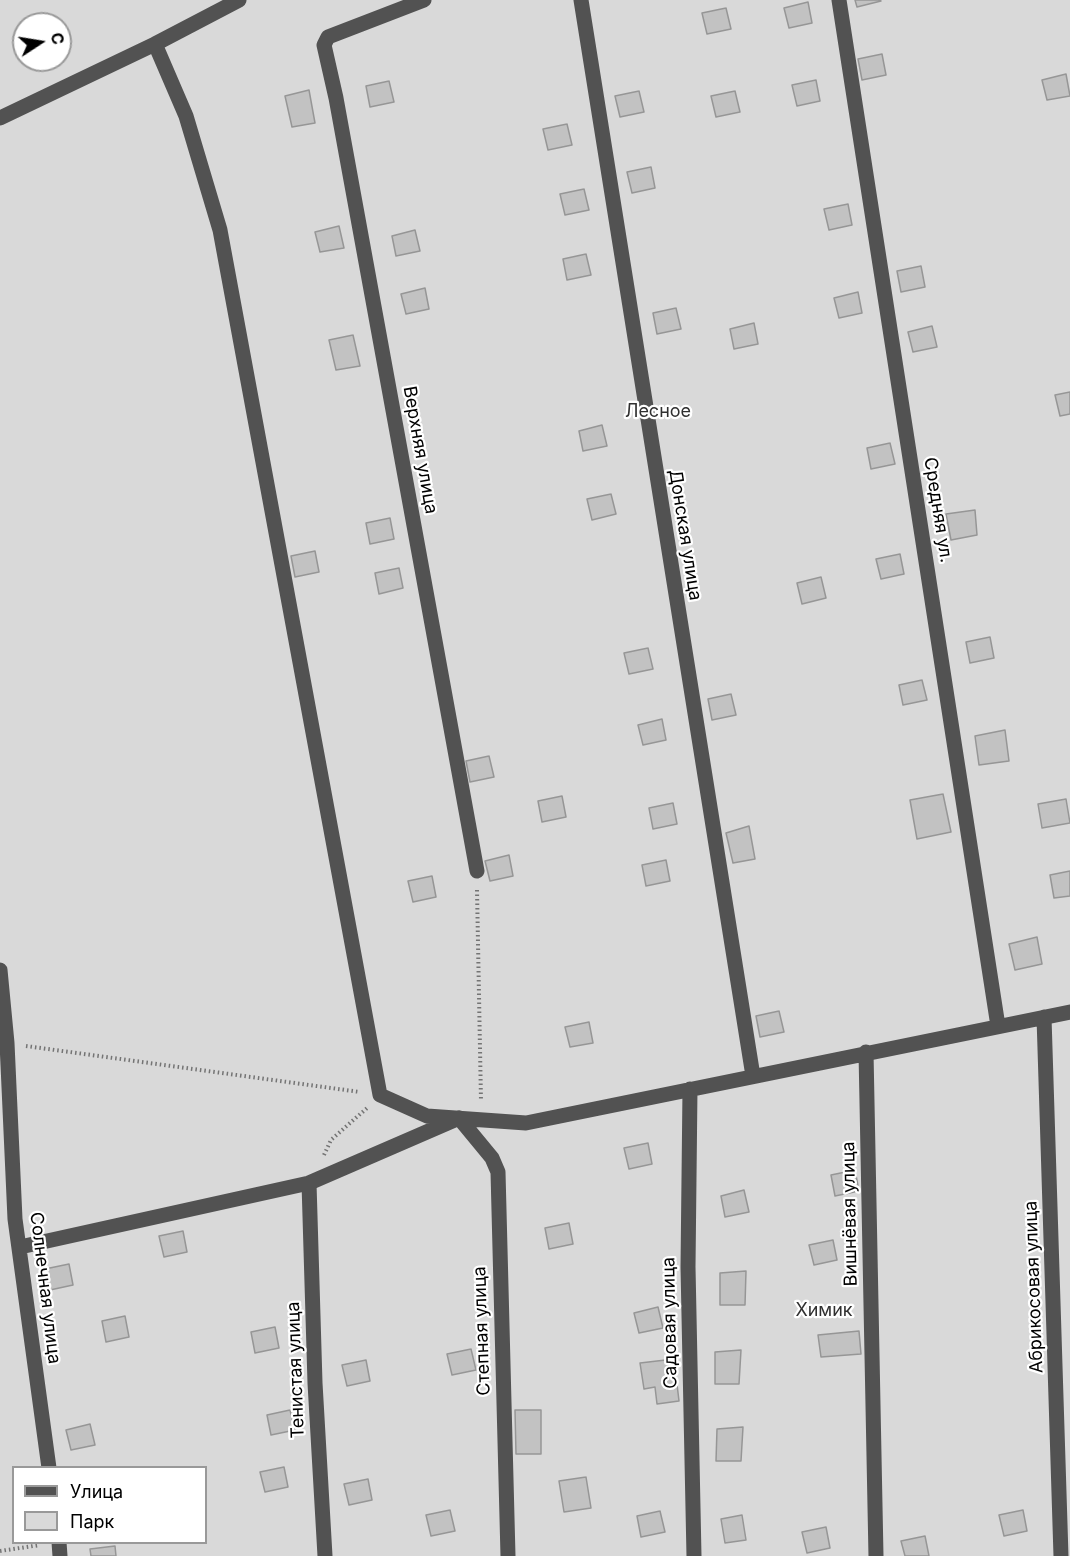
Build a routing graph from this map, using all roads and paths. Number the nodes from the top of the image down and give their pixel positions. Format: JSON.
{"nodes":[{"id":1,"x":239,"y":0,"type":"edge"},
{"id":2,"x":424,"y":0,"type":"edge"},
{"id":3,"x":581,"y":0,"type":"edge"},
{"id":4,"x":839,"y":0,"type":"edge"},
{"id":5,"x":155,"y":44,"type":"junction"},
{"id":6,"x":0,"y":117,"type":"edge"},
{"id":7,"x":477,"y":871,"type":"joint"},
{"id":8,"x":0,"y":970,"type":"edge"},
{"id":9,"x":1070,"y":1012,"type":"edge"},
{"id":10,"x":1044,"y":1017,"type":"junction"},
{"id":11,"x":998,"y":1026,"type":"junction"},
{"id":12,"x":7,"y":1043,"type":"junction"},
{"id":13,"x":866,"y":1052,"type":"junction"},
{"id":14,"x":753,"y":1076,"type":"junction"},
{"id":15,"x":690,"y":1089,"type":"junction"},
{"id":16,"x":380,"y":1095,"type":"junction"},
{"id":17,"x":459,"y":1118,"type":"junction"},
{"id":18,"x":482,"y":1120,"type":"junction"},
{"id":19,"x":309,"y":1183,"type":"junction"},
{"id":20,"x":20,"y":1247,"type":"junction"},
{"id":21,"x":49,"y":1466,"type":"edge"},
{"id":22,"x":46,"y":1544,"type":"edge"},
{"id":23,"x":0,"y":1551,"type":"edge"},
{"id":24,"x":325,"y":1556,"type":"edge"},
{"id":25,"x":508,"y":1556,"type":"edge"},
{"id":26,"x":694,"y":1556,"type":"edge"},
{"id":27,"x":876,"y":1556,"type":"edge"},
{"id":28,"x":1061,"y":1556,"type":"edge"}],
"edges":[{"from":1,"to":5,"type":"street"},
{"from":2,"to":7,"type":"street","name":"Верхняя улица"},
{"from":3,"to":14,"type":"street","name":"Донская улица"},
{"from":4,"to":11,"type":"street","name":"Средняя ул."},
{"from":5,"to":6,"type":"street"},
{"from":5,"to":16,"type":"street"},
{"from":7,"to":18,"type":"path"},
{"from":8,"to":12,"type":"street","name":"Солнечная улица"},
{"from":9,"to":10,"type":"street"},
{"from":10,"to":11,"type":"street"},
{"from":10,"to":28,"type":"street","name":"Абрикосовая улица"},
{"from":11,"to":13,"type":"street"},
{"from":12,"to":16,"type":"path"},
{"from":12,"to":20,"type":"street","name":"Солнечная улица"},
{"from":13,"to":14,"type":"street"},
{"from":13,"to":27,"type":"street","name":"Вишнёвая улица"},
{"from":14,"to":15,"type":"street"},
{"from":15,"to":18,"type":"street"},
{"from":15,"to":26,"type":"street","name":"Садовая улица"},
{"from":16,"to":17,"type":"street"},
{"from":16,"to":19,"type":"path"},
{"from":17,"to":18,"type":"street"},
{"from":17,"to":19,"type":"street"},
{"from":17,"to":25,"type":"street","name":"Степная улица"},
{"from":19,"to":20,"type":"street"},
{"from":19,"to":24,"type":"street","name":"Тенистая улица"},
{"from":20,"to":21,"type":"street","name":"Солнечная улица"},
{"from":22,"to":23,"type":"path"}]}
